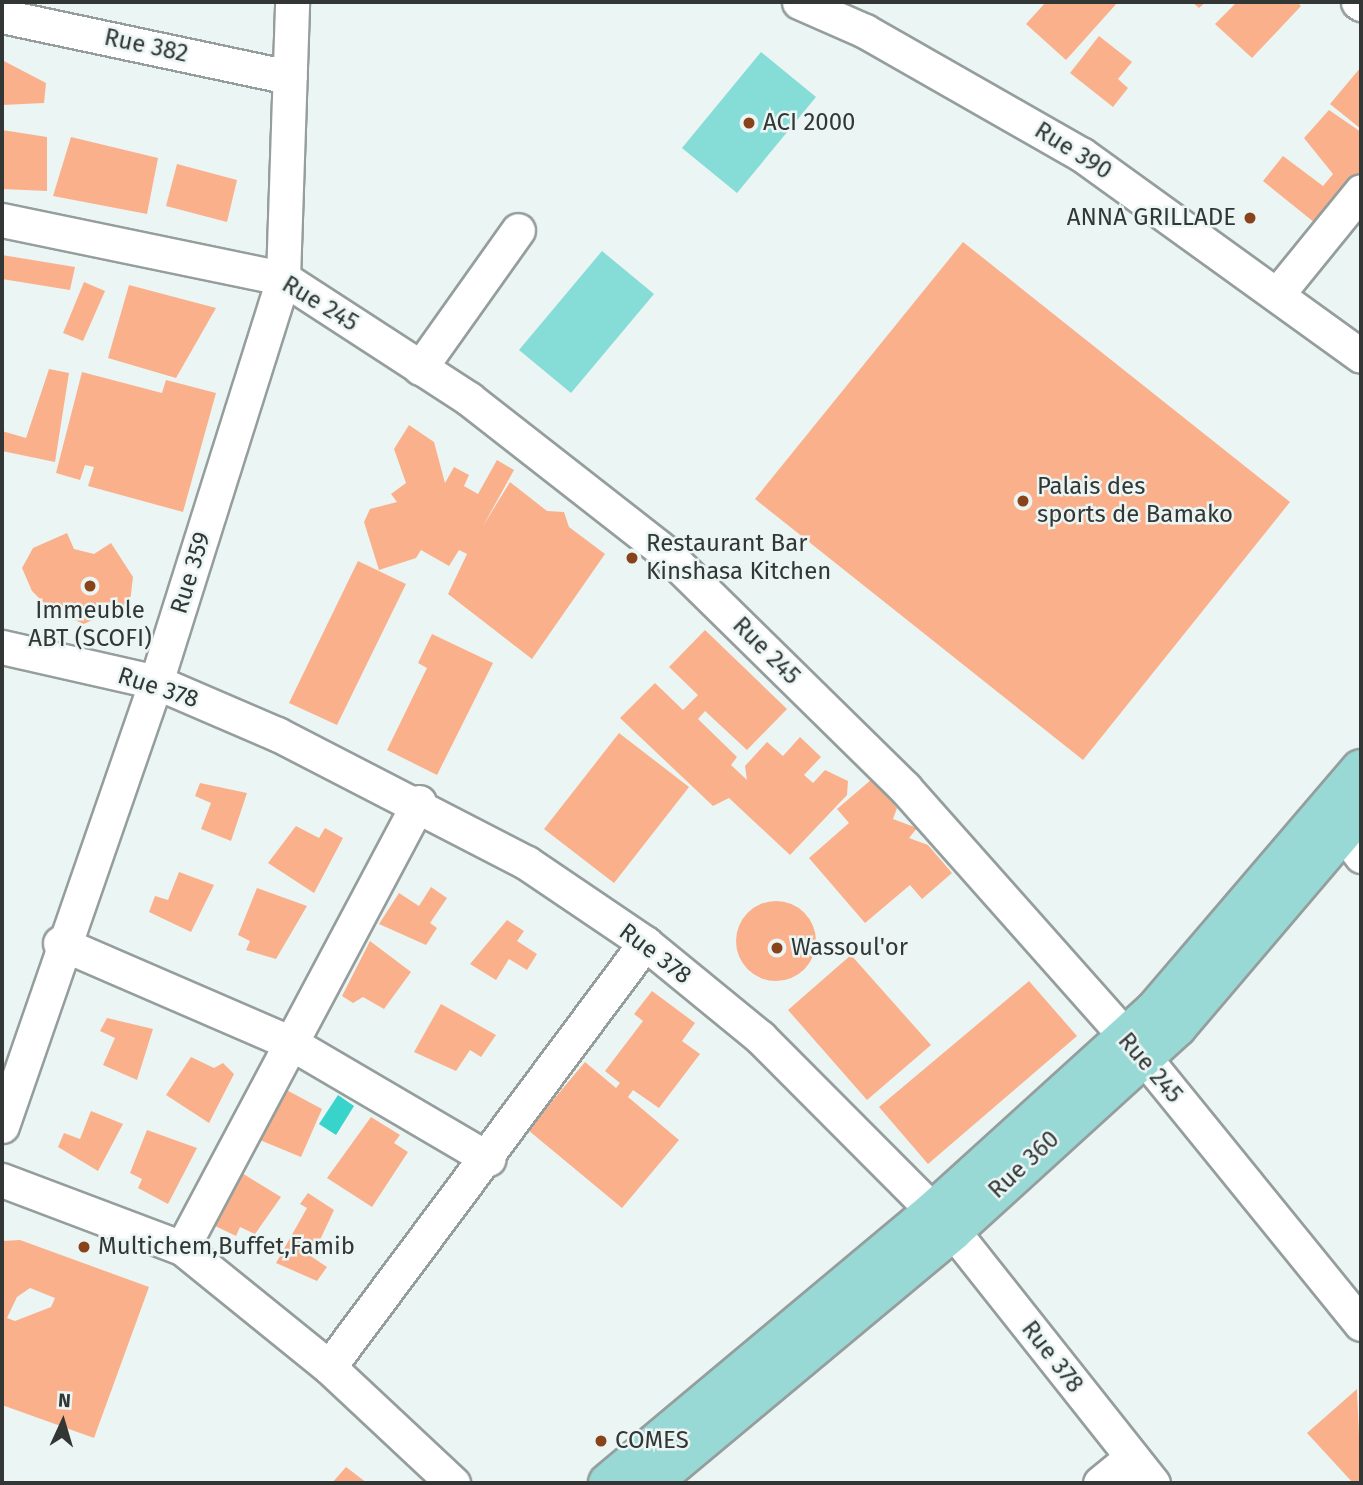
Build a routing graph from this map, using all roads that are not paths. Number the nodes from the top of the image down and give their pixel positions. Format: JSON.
{"nodes":[{"id":1,"x":292,"y":2,"type":"edge"},
{"id":2,"x":799,"y":2,"type":"edge"},
{"id":3,"x":2,"y":16,"type":"edge"},
{"id":4,"x":862,"y":17,"type":"edge"},
{"id":5,"x":290,"y":77,"type":"junction"},
{"id":6,"x":1361,"y":191,"type":"edge"},
{"id":7,"x":2,"y":220,"type":"edge"},
{"id":8,"x":518,"y":230,"type":"dead end"},
{"id":9,"x":283,"y":278,"type":"junction"},
{"id":10,"x":1279,"y":292,"type":"junction"},
{"id":11,"x":1361,"y":356,"type":"edge"},
{"id":12,"x":421,"y":368,"type":"junction"},
{"id":13,"x":2,"y":647,"type":"edge"},
{"id":14,"x":156,"y":682,"type":"junction"},
{"id":15,"x":1361,"y":769,"type":"edge"},
{"id":16,"x":419,"y":802,"type":"junction"},
{"id":17,"x":1355,"y":833,"type":"edge"},
{"id":18,"x":61,"y":943,"type":"junction"},
{"id":19,"x":645,"y":943,"type":"junction"},
{"id":20,"x":291,"y":1043,"type":"junction"},
{"id":21,"x":1133,"y":1047,"type":"junction"},
{"id":22,"x":2,"y":1126,"type":"edge"},
{"id":23,"x":489,"y":1159,"type":"junction"},
{"id":24,"x":2,"y":1180,"type":"edge"},
{"id":25,"x":942,"y":1222,"type":"junction"},
{"id":26,"x":182,"y":1248,"type":"junction"},
{"id":27,"x":1361,"y":1324,"type":"edge"},
{"id":28,"x":329,"y":1367,"type":"junction"},
{"id":29,"x":1132,"y":1457,"type":"junction"},
{"id":30,"x":453,"y":1483,"type":"edge"},
{"id":31,"x":608,"y":1483,"type":"edge"},
{"id":32,"x":651,"y":1483,"type":"edge"},
{"id":33,"x":1100,"y":1483,"type":"edge"},
{"id":34,"x":1153,"y":1483,"type":"edge"}],
"edges":[{"from":1,"to":5,"type":"street","name":"Rue 359"},
{"from":2,"to":4,"type":"street","name":"Rue 390"},
{"from":3,"to":5,"type":"street","name":"Rue 382"},
{"from":4,"to":10,"type":"street","name":"Rue 390"},
{"from":5,"to":9,"type":"street","name":"Rue 359"},
{"from":6,"to":10,"type":"street"},
{"from":7,"to":9,"type":"street","name":"Rue 245"},
{"from":8,"to":12,"type":"street"},
{"from":9,"to":12,"type":"street","name":"Rue 245"},
{"from":9,"to":14,"type":"street","name":"Rue 359"},
{"from":10,"to":11,"type":"street","name":"Rue 390"},
{"from":12,"to":21,"type":"street","name":"Rue 245"},
{"from":13,"to":14,"type":"street","name":"Rue 378"},
{"from":14,"to":16,"type":"street","name":"Rue 378"},
{"from":14,"to":18,"type":"street","name":"Rue 359"},
{"from":15,"to":21,"type":"main road"},
{"from":16,"to":19,"type":"street","name":"Rue 378"},
{"from":16,"to":20,"type":"street"},
{"from":17,"to":21,"type":"main road","name":"Rue 360"},
{"from":18,"to":20,"type":"street"},
{"from":18,"to":22,"type":"street","name":"Rue 359"},
{"from":19,"to":23,"type":"street"},
{"from":19,"to":25,"type":"street","name":"Rue 378"},
{"from":20,"to":23,"type":"street"},
{"from":20,"to":26,"type":"street"},
{"from":21,"to":25,"type":"main road","name":"Rue 360"},
{"from":21,"to":27,"type":"street","name":"Rue 245"},
{"from":23,"to":28,"type":"street"},
{"from":24,"to":26,"type":"street"},
{"from":25,"to":29,"type":"street","name":"Rue 378"},
{"from":25,"to":31,"type":"main road"},
{"from":25,"to":32,"type":"main road","name":"Rue 360"},
{"from":26,"to":28,"type":"street"},
{"from":28,"to":30,"type":"street"},
{"from":29,"to":33,"type":"street"},
{"from":29,"to":34,"type":"street","name":"Rue 378"}]}
